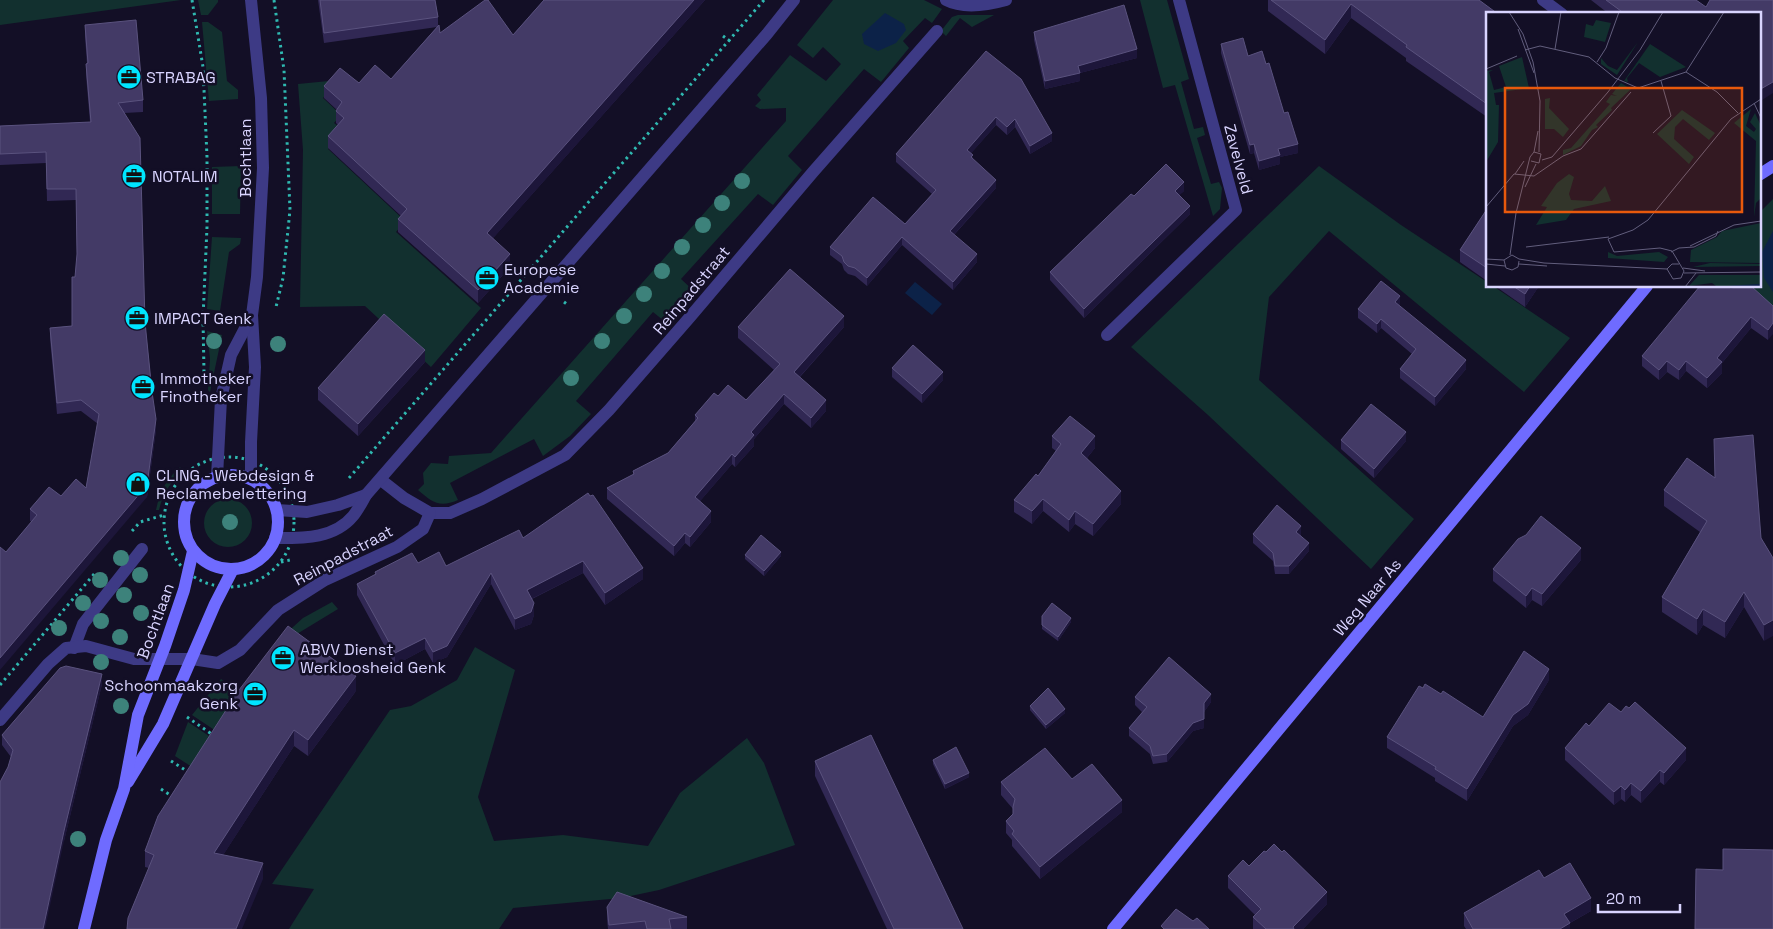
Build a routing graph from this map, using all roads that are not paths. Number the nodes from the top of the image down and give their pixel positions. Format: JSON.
{"nodes":[{"id":1,"x":251,"y":0,"type":"edge"},
{"id":2,"x":794,"y":0,"type":"edge"},
{"id":3,"x":946,"y":0,"type":"edge"},
{"id":4,"x":1006,"y":0,"type":"edge"},
{"id":5,"x":1179,"y":0,"type":"edge"},
{"id":6,"x":1543,"y":0,"type":"edge"},
{"id":7,"x":1559,"y":12,"type":"edge"},
{"id":8,"x":937,"y":31,"type":"dead end"},
{"id":9,"x":1773,"y":166,"type":"edge"},
{"id":10,"x":1760,"y":174,"type":"edge"},
{"id":11,"x":1645,"y":288,"type":"edge"},
{"id":12,"x":252,"y":315,"type":"junction"},
{"id":13,"x":1107,"y":335,"type":"dead end"},
{"id":14,"x":216,"y":477,"type":"junction"},
{"id":15,"x":252,"y":479,"type":"junction"},
{"id":16,"x":381,"y":480,"type":"junction"},
{"id":17,"x":366,"y":495,"type":"junction"},
{"id":18,"x":276,"y":510,"type":"junction"},
{"id":19,"x":430,"y":513,"type":"junction"},
{"id":20,"x":275,"y":538,"type":"junction"},
{"id":21,"x":142,"y":549,"type":"dead end"},
{"id":22,"x":193,"y":551,"type":"junction"},
{"id":23,"x":233,"y":569,"type":"junction"},
{"id":24,"x":74,"y":648,"type":"junction"},
{"id":25,"x":159,"y":659,"type":"junction"},
{"id":26,"x":192,"y":659,"type":"junction"},
{"id":27,"x":0,"y":720,"type":"edge"},
{"id":28,"x":124,"y":789,"type":"junction"},
{"id":29,"x":84,"y":929,"type":"edge"},
{"id":30,"x":1113,"y":929,"type":"edge"}],
"edges":[{"from":1,"to":12,"type":"street","name":"Bochtlaan"},
{"from":2,"to":16,"type":"street","name":"Reinpadstraat"},
{"from":3,"to":4,"type":"street"},
{"from":5,"to":13,"type":"street","name":"Zavelveld"},
{"from":6,"to":7,"type":"street"},
{"from":8,"to":19,"type":"street","name":"Reinpadstraat"},
{"from":9,"to":10,"type":"main road"},
{"from":11,"to":30,"type":"main road","name":"Weg Naar As"},
{"from":12,"to":14,"type":"street","name":"Bochtlaan"},
{"from":12,"to":15,"type":"street","name":"Bochtlaan"},
{"from":14,"to":15,"type":"main road"},
{"from":14,"to":22,"type":"main road"},
{"from":15,"to":18,"type":"main road"},
{"from":16,"to":17,"type":"street","name":"Reinpadstraat"},
{"from":16,"to":19,"type":"street"},
{"from":17,"to":18,"type":"street","name":"Reinpadstraat"},
{"from":17,"to":20,"type":"street","name":"Reinpadstraat"},
{"from":18,"to":20,"type":"main road"},
{"from":19,"to":26,"type":"street","name":"Reinpadstraat"},
{"from":20,"to":23,"type":"main road"},
{"from":21,"to":24,"type":"street"},
{"from":22,"to":23,"type":"main road"},
{"from":22,"to":25,"type":"main road","name":"Bochtlaan"},
{"from":23,"to":26,"type":"main road","name":"Bochtlaan"},
{"from":24,"to":25,"type":"street","name":"Reinpadstraat"},
{"from":24,"to":27,"type":"street"},
{"from":25,"to":26,"type":"street","name":"Reinpadstraat"},
{"from":25,"to":28,"type":"main road","name":"Bochtlaan"},
{"from":26,"to":28,"type":"main road","name":"Bochtlaan"},
{"from":28,"to":29,"type":"main road","name":"Bochtlaan"}]}
